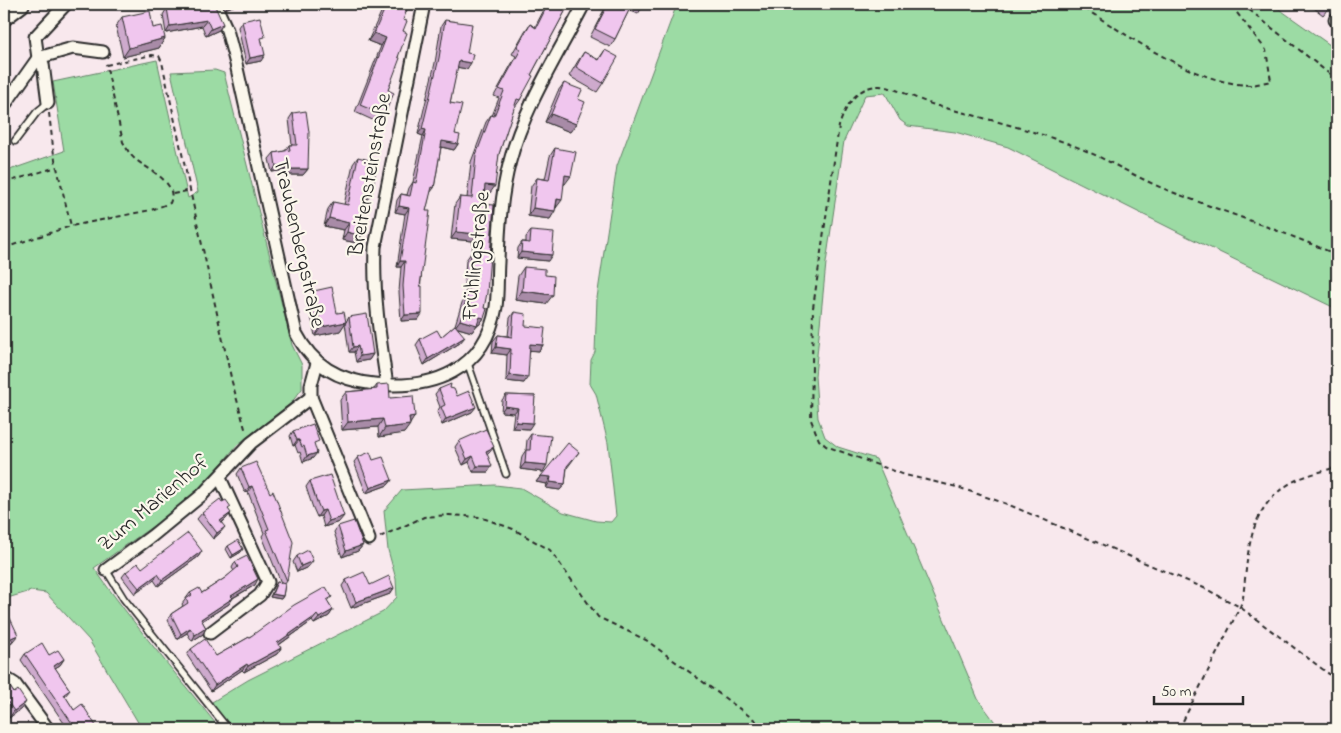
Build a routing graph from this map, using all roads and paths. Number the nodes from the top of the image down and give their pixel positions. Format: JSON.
{"nodes":[{"id":1,"x":21,"y":4,"type":"edge"},
{"id":2,"x":66,"y":4,"type":"edge"},
{"id":3,"x":215,"y":4,"type":"edge"},
{"id":4,"x":424,"y":4,"type":"edge"},
{"id":5,"x":584,"y":4,"type":"edge"},
{"id":6,"x":1077,"y":4,"type":"edge"},
{"id":7,"x":1230,"y":4,"type":"edge"},
{"id":8,"x":1242,"y":4,"type":"edge"},
{"id":9,"x":4,"y":17,"type":"edge"},
{"id":10,"x":103,"y":52,"type":"joint"},
{"id":11,"x":38,"y":58,"type":"junction"},
{"id":12,"x":106,"y":65,"type":"junction"},
{"id":13,"x":1337,"y":80,"type":"edge"},
{"id":14,"x":48,"y":103,"type":"junction"},
{"id":15,"x":4,"y":106,"type":"edge"},
{"id":16,"x":15,"y":141,"type":"dead end"},
{"id":17,"x":57,"y":167,"type":"junction"},
{"id":18,"x":4,"y":183,"type":"edge"},
{"id":19,"x":191,"y":190,"type":"junction"},
{"id":20,"x":172,"y":194,"type":"junction"},
{"id":21,"x":71,"y":226,"type":"junction"},
{"id":22,"x":4,"y":248,"type":"edge"},
{"id":23,"x":1337,"y":256,"type":"edge"},
{"id":24,"x":317,"y":363,"type":"junction"},
{"id":25,"x":468,"y":364,"type":"junction"},
{"id":26,"x":387,"y":385,"type":"junction"},
{"id":27,"x":311,"y":397,"type":"junction"},
{"id":28,"x":251,"y":443,"type":"junction"},
{"id":29,"x":1337,"y":467,"type":"edge"},
{"id":30,"x":506,"y":474,"type":"dead end"},
{"id":31,"x":220,"y":478,"type":"junction"},
{"id":32,"x":370,"y":539,"type":"joint"},
{"id":33,"x":106,"y":570,"type":"joint"},
{"id":34,"x":1240,"y":607,"type":"junction"},
{"id":35,"x":210,"y":633,"type":"dead end"},
{"id":36,"x":4,"y":677,"type":"edge"},
{"id":37,"x":1337,"y":680,"type":"edge"},
{"id":38,"x":48,"y":729,"type":"edge"},
{"id":39,"x":228,"y":729,"type":"edge"},
{"id":40,"x":767,"y":729,"type":"edge"},
{"id":41,"x":1179,"y":729,"type":"edge"}],
"edges":[{"from":1,"to":9,"type":"main road"},
{"from":2,"to":11,"type":"street"},
{"from":3,"to":24,"type":"street","name":"Traubenbergstraße"},
{"from":4,"to":26,"type":"street","name":"Breitensteinstraße"},
{"from":5,"to":25,"type":"street","name":"Frühlingstraße"},
{"from":6,"to":7,"type":"path"},
{"from":8,"to":13,"type":"path"},
{"from":10,"to":11,"type":"street"},
{"from":10,"to":12,"type":"path"},
{"from":11,"to":14,"type":"street"},
{"from":11,"to":15,"type":"street"},
{"from":12,"to":19,"type":"path"},
{"from":12,"to":20,"type":"path"},
{"from":14,"to":16,"type":"lane"},
{"from":14,"to":17,"type":"path"},
{"from":17,"to":18,"type":"path"},
{"from":17,"to":21,"type":"path"},
{"from":19,"to":20,"type":"path"},
{"from":19,"to":28,"type":"path"},
{"from":20,"to":21,"type":"path"},
{"from":21,"to":22,"type":"path"},
{"from":23,"to":34,"type":"path"},
{"from":24,"to":26,"type":"street","name":"Frühlingstraße"},
{"from":24,"to":27,"type":"street"},
{"from":25,"to":26,"type":"street","name":"Frühlingstraße"},
{"from":25,"to":30,"type":"lane"},
{"from":27,"to":28,"type":"street","name":"Zum Marienhof"},
{"from":27,"to":32,"type":"street"},
{"from":28,"to":31,"type":"street","name":"Zum Marienhof"},
{"from":29,"to":34,"type":"path"},
{"from":31,"to":33,"type":"street","name":"Zum Marienhof"},
{"from":31,"to":35,"type":"street"},
{"from":32,"to":40,"type":"path"},
{"from":33,"to":39,"type":"lane","name":"Zum Marienhof"},
{"from":34,"to":37,"type":"path"},
{"from":34,"to":41,"type":"path"},
{"from":36,"to":38,"type":"street"}]}
